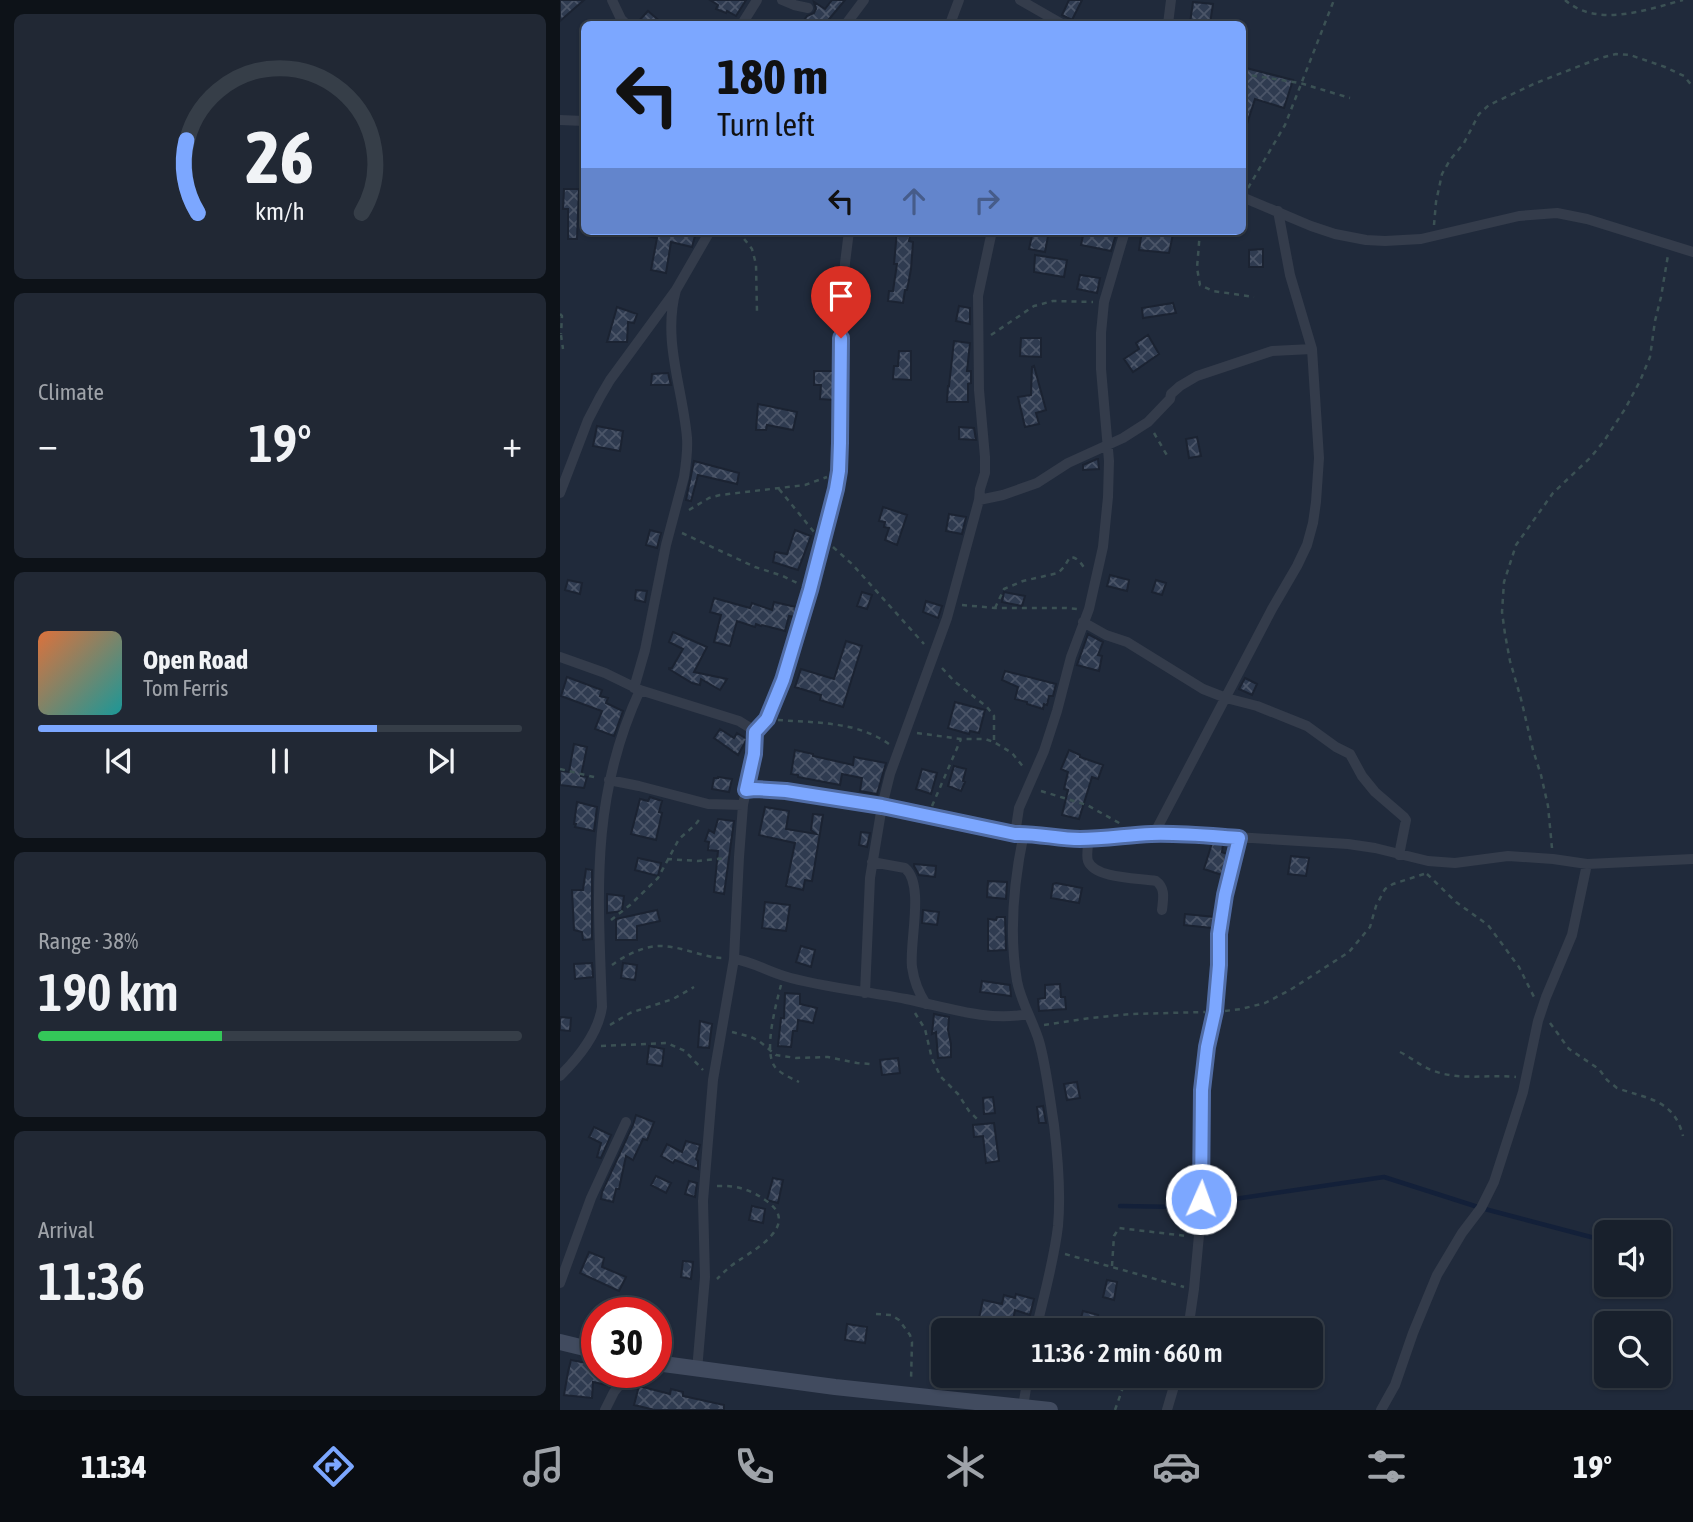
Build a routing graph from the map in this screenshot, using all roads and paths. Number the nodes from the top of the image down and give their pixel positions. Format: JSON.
{"nodes":[{"id":1,"x":612,"y":0,"type":"edge"},
{"id":2,"x":757,"y":0,"type":"edge"},
{"id":3,"x":782,"y":0,"type":"edge"},
{"id":4,"x":864,"y":0,"type":"edge"},
{"id":5,"x":959,"y":0,"type":"edge"},
{"id":6,"x":1020,"y":0,"type":"edge"},
{"id":7,"x":1171,"y":0,"type":"edge"},
{"id":8,"x":1334,"y":0,"type":"edge"},
{"id":9,"x":1565,"y":0,"type":"edge"},
{"id":10,"x":1683,"y":0,"type":"edge"},
{"id":11,"x":808,"y":8,"type":"dead end"},
{"id":12,"x":623,"y":21,"type":"edge"},
{"id":13,"x":744,"y":21,"type":"edge"},
{"id":14,"x":848,"y":21,"type":"edge"},
{"id":15,"x":951,"y":21,"type":"edge"},
{"id":16,"x":1057,"y":21,"type":"edge"},
{"id":17,"x":1168,"y":21,"type":"edge"},
{"id":18,"x":1246,"y":75,"type":"edge"},
{"id":19,"x":1300,"y":83,"type":"junction"},
{"id":20,"x":1693,"y":87,"type":"edge"},
{"id":21,"x":1350,"y":98,"type":"dead end"},
{"id":22,"x":560,"y":120,"type":"edge"},
{"id":23,"x":581,"y":121,"type":"edge"},
{"id":24,"x":1246,"y":192,"type":"edge"},
{"id":25,"x":1246,"y":198,"type":"edge"},
{"id":26,"x":1279,"y":211,"type":"junction"},
{"id":27,"x":708,"y":235,"type":"edge"},
{"id":28,"x":741,"y":235,"type":"edge"},
{"id":29,"x":848,"y":235,"type":"edge"},
{"id":30,"x":991,"y":235,"type":"edge"},
{"id":31,"x":1124,"y":235,"type":"edge"},
{"id":32,"x":1200,"y":235,"type":"edge"},
{"id":33,"x":1434,"y":235,"type":"junction"},
{"id":34,"x":1670,"y":246,"type":"junction"},
{"id":35,"x":1693,"y":252,"type":"edge"},
{"id":36,"x":676,"y":290,"type":"junction"},
{"id":37,"x":1254,"y":297,"type":"dead end"},
{"id":38,"x":1104,"y":302,"type":"junction"},
{"id":39,"x":757,"y":312,"type":"dead end"},
{"id":40,"x":560,"y":314,"type":"edge"},
{"id":41,"x":561,"y":333,"type":"edge"},
{"id":42,"x":979,"y":343,"type":"junction"},
{"id":43,"x":563,"y":349,"type":"dead end"},
{"id":44,"x":1312,"y":349,"type":"junction"},
{"id":45,"x":1144,"y":424,"type":"junction"},
{"id":46,"x":1107,"y":445,"type":"junction"},
{"id":47,"x":1168,"y":457,"type":"dead end"},
{"id":48,"x":564,"y":471,"type":"edge"},
{"id":49,"x":839,"y":471,"type":"junction"},
{"id":50,"x":779,"y":489,"type":"junction"},
{"id":51,"x":560,"y":493,"type":"edge"},
{"id":52,"x":979,"y":500,"type":"junction"},
{"id":53,"x":672,"y":526,"type":"junction"},
{"id":54,"x":823,"y":540,"type":"junction"},
{"id":55,"x":1095,"y":583,"type":"junction"},
{"id":56,"x":810,"y":590,"type":"junction"},
{"id":57,"x":951,"y":604,"type":"junction"},
{"id":58,"x":995,"y":608,"type":"junction"},
{"id":59,"x":1085,"y":618,"type":"junction"},
{"id":60,"x":560,"y":657,"type":"edge"},
{"id":61,"x":931,"y":661,"type":"junction"},
{"id":62,"x":637,"y":689,"type":"junction"},
{"id":63,"x":1226,"y":698,"type":"junction"},
{"id":64,"x":767,"y":719,"type":"junction"},
{"id":65,"x":906,"y":731,"type":"junction"},
{"id":66,"x":755,"y":732,"type":"junction"},
{"id":67,"x":961,"y":739,"type":"junction"},
{"id":68,"x":994,"y":742,"type":"junction"},
{"id":69,"x":898,"y":754,"type":"junction"},
{"id":70,"x":560,"y":769,"type":"edge"},
{"id":71,"x":609,"y":780,"type":"junction"},
{"id":72,"x":1029,"y":782,"type":"junction"},
{"id":73,"x":746,"y":790,"type":"junction"},
{"id":74,"x":708,"y":804,"type":"junction"},
{"id":75,"x":743,"y":805,"type":"junction"},
{"id":76,"x":882,"y":806,"type":"junction"},
{"id":77,"x":928,"y":816,"type":"junction"},
{"id":78,"x":1019,"y":834,"type":"junction"},
{"id":79,"x":1154,"y":834,"type":"junction"},
{"id":80,"x":1135,"y":835,"type":"junction"},
{"id":81,"x":1239,"y":838,"type":"junction"},
{"id":82,"x":1089,"y":839,"type":"junction"},
{"id":83,"x":1399,"y":855,"type":"junction"},
{"id":84,"x":738,"y":857,"type":"junction"},
{"id":85,"x":667,"y":859,"type":"junction"},
{"id":86,"x":1553,"y":859,"type":"junction"},
{"id":87,"x":1693,"y":859,"type":"edge"},
{"id":88,"x":872,"y":862,"type":"junction"},
{"id":89,"x":1587,"y":864,"type":"junction"},
{"id":90,"x":1426,"y":873,"type":"dead end"},
{"id":91,"x":1162,"y":911,"type":"dead end"},
{"id":92,"x":599,"y":928,"type":"junction"},
{"id":93,"x":734,"y":959,"type":"junction"},
{"id":94,"x":601,"y":974,"type":"junction"},
{"id":95,"x":783,"y":976,"type":"junction"},
{"id":96,"x":694,"y":988,"type":"dead end"},
{"id":97,"x":865,"y":993,"type":"junction"},
{"id":98,"x":904,"y":999,"type":"junction"},
{"id":99,"x":926,"y":1004,"type":"junction"},
{"id":100,"x":1215,"y":1011,"type":"junction"},
{"id":101,"x":1028,"y":1014,"type":"junction"},
{"id":102,"x":1034,"y":1027,"type":"junction"},
{"id":103,"x":722,"y":1029,"type":"junction"},
{"id":104,"x":595,"y":1032,"type":"junction"},
{"id":105,"x":583,"y":1048,"type":"junction"},
{"id":106,"x":769,"y":1051,"type":"junction"},
{"id":107,"x":1400,"y":1052,"type":"dead end"},
{"id":108,"x":870,"y":1064,"type":"dead end"},
{"id":109,"x":560,"y":1076,"type":"edge"},
{"id":110,"x":1526,"y":1077,"type":"junction"},
{"id":111,"x":713,"y":1080,"type":"junction"},
{"id":112,"x":799,"y":1082,"type":"dead end"},
{"id":113,"x":626,"y":1122,"type":"dead end"},
{"id":114,"x":981,"y":1122,"type":"dead end"},
{"id":115,"x":704,"y":1191,"type":"junction"},
{"id":116,"x":1199,"y":1237,"type":"junction"},
{"id":117,"x":1054,"y":1251,"type":"junction"},
{"id":118,"x":1112,"y":1266,"type":"junction"},
{"id":119,"x":718,"y":1278,"type":"dead end"},
{"id":120,"x":560,"y":1283,"type":"edge"},
{"id":121,"x":1194,"y":1289,"type":"junction"},
{"id":122,"x":876,"y":1314,"type":"dead end"},
{"id":123,"x":1039,"y":1318,"type":"edge"},
{"id":124,"x":1190,"y":1318,"type":"edge"},
{"id":125,"x":560,"y":1342,"type":"edge"},
{"id":126,"x":581,"y":1347,"type":"edge"},
{"id":127,"x":672,"y":1366,"type":"edge"},
{"id":128,"x":697,"y":1370,"type":"junction"},
{"id":129,"x":617,"y":1388,"type":"edge"},
{"id":130,"x":1026,"y":1388,"type":"edge"},
{"id":131,"x":1123,"y":1388,"type":"edge"},
{"id":132,"x":1173,"y":1388,"type":"edge"},
{"id":133,"x":911,"y":1395,"type":"junction"},
{"id":134,"x":1023,"y":1407,"type":"junction"},
{"id":135,"x":605,"y":1410,"type":"edge"},
{"id":136,"x":1050,"y":1410,"type":"edge"},
{"id":137,"x":1115,"y":1410,"type":"edge"},
{"id":138,"x":1167,"y":1410,"type":"edge"},
{"id":139,"x":1381,"y":1410,"type":"edge"}],
"edges":[{"from":1,"to":12,"type":"street"},
{"from":2,"to":13,"type":"street"},
{"from":3,"to":11,"type":"street"},
{"from":4,"to":14,"type":"street"},
{"from":5,"to":15,"type":"street"},
{"from":6,"to":16,"type":"street"},
{"from":7,"to":17,"type":"street"},
{"from":8,"to":19,"type":"path"},
{"from":9,"to":10,"type":"path"},
{"from":18,"to":19,"type":"path"},
{"from":19,"to":21,"type":"path"},
{"from":19,"to":24,"type":"path"},
{"from":20,"to":33,"type":"path"},
{"from":22,"to":23,"type":"street"},
{"from":25,"to":26,"type":"street"},
{"from":26,"to":33,"type":"street"},
{"from":26,"to":44,"type":"street"},
{"from":27,"to":36,"type":"street"},
{"from":28,"to":39,"type":"path"},
{"from":29,"to":49,"type":"street"},
{"from":30,"to":42,"type":"street"},
{"from":31,"to":38,"type":"street"},
{"from":32,"to":37,"type":"path"},
{"from":33,"to":34,"type":"street"},
{"from":34,"to":35,"type":"street"},
{"from":34,"to":86,"type":"path"},
{"from":36,"to":48,"type":"street"},
{"from":36,"to":53,"type":"street"},
{"from":38,"to":42,"type":"path"},
{"from":38,"to":46,"type":"street"},
{"from":40,"to":41,"type":"path"},
{"from":41,"to":43,"type":"path"},
{"from":42,"to":52,"type":"street"},
{"from":44,"to":45,"type":"street"},
{"from":44,"to":63,"type":"street"},
{"from":45,"to":46,"type":"street"},
{"from":45,"to":47,"type":"path"},
{"from":46,"to":52,"type":"street"},
{"from":46,"to":55,"type":"street"},
{"from":48,"to":51,"type":"street"},
{"from":49,"to":50,"type":"path"},
{"from":49,"to":54,"type":"street"},
{"from":50,"to":53,"type":"path"},
{"from":50,"to":54,"type":"path"},
{"from":52,"to":57,"type":"street"},
{"from":53,"to":56,"type":"path"},
{"from":53,"to":62,"type":"street"},
{"from":54,"to":56,"type":"street"},
{"from":54,"to":61,"type":"path"},
{"from":55,"to":58,"type":"path"},
{"from":55,"to":59,"type":"street"},
{"from":56,"to":64,"type":"street"},
{"from":57,"to":58,"type":"path"},
{"from":57,"to":61,"type":"street"},
{"from":58,"to":59,"type":"path"},
{"from":59,"to":63,"type":"street"},
{"from":59,"to":72,"type":"street"},
{"from":60,"to":62,"type":"street"},
{"from":61,"to":65,"type":"street"},
{"from":61,"to":68,"type":"path"},
{"from":62,"to":66,"type":"street"},
{"from":62,"to":71,"type":"street"},
{"from":63,"to":79,"type":"street"},
{"from":63,"to":83,"type":"street"},
{"from":64,"to":66,"type":"street"},
{"from":64,"to":69,"type":"path"},
{"from":65,"to":67,"type":"path"},
{"from":65,"to":69,"type":"street"},
{"from":66,"to":73,"type":"street"},
{"from":67,"to":68,"type":"path"},
{"from":67,"to":77,"type":"path"},
{"from":68,"to":72,"type":"path"},
{"from":69,"to":76,"type":"street"},
{"from":70,"to":71,"type":"path"},
{"from":71,"to":74,"type":"street"},
{"from":71,"to":92,"type":"street"},
{"from":72,"to":78,"type":"street"},
{"from":72,"to":80,"type":"path"},
{"from":73,"to":75,"type":"street"},
{"from":73,"to":76,"type":"street"},
{"from":74,"to":75,"type":"street"},
{"from":74,"to":85,"type":"path"},
{"from":75,"to":84,"type":"street"},
{"from":76,"to":77,"type":"street"},
{"from":76,"to":88,"type":"street"},
{"from":77,"to":78,"type":"street"},
{"from":78,"to":82,"type":"street"},
{"from":78,"to":101,"type":"street"},
{"from":79,"to":80,"type":"street"},
{"from":79,"to":81,"type":"street"},
{"from":80,"to":82,"type":"street"},
{"from":81,"to":83,"type":"street"},
{"from":81,"to":100,"type":"street"},
{"from":82,"to":91,"type":"street"},
{"from":83,"to":86,"type":"street"},
{"from":84,"to":85,"type":"path"},
{"from":84,"to":93,"type":"street"},
{"from":85,"to":92,"type":"path"},
{"from":86,"to":89,"type":"street"},
{"from":87,"to":89,"type":"street"},
{"from":88,"to":97,"type":"street"},
{"from":88,"to":99,"type":"street"},
{"from":89,"to":110,"type":"street"},
{"from":90,"to":100,"type":"path"},
{"from":92,"to":94,"type":"street"},
{"from":93,"to":94,"type":"path"},
{"from":93,"to":95,"type":"street"},
{"from":93,"to":103,"type":"street"},
{"from":94,"to":104,"type":"street"},
{"from":95,"to":97,"type":"street"},
{"from":95,"to":106,"type":"path"},
{"from":96,"to":104,"type":"path"},
{"from":97,"to":98,"type":"street"},
{"from":98,"to":99,"type":"street"},
{"from":98,"to":114,"type":"path"},
{"from":99,"to":101,"type":"street"},
{"from":100,"to":102,"type":"path"},
{"from":100,"to":116,"type":"street"},
{"from":101,"to":102,"type":"street"},
{"from":102,"to":117,"type":"street"},
{"from":103,"to":106,"type":"path"},
{"from":103,"to":111,"type":"street"},
{"from":104,"to":105,"type":"street"},
{"from":105,"to":109,"type":"street"},
{"from":105,"to":111,"type":"path"},
{"from":106,"to":108,"type":"path"},
{"from":106,"to":112,"type":"path"},
{"from":107,"to":110,"type":"path"},
{"from":110,"to":139,"type":"street"},
{"from":111,"to":115,"type":"street"},
{"from":113,"to":120,"type":"street"},
{"from":115,"to":119,"type":"path"},
{"from":115,"to":128,"type":"street"},
{"from":116,"to":118,"type":"path"},
{"from":116,"to":121,"type":"street"},
{"from":117,"to":118,"type":"path"},
{"from":117,"to":123,"type":"street"},
{"from":118,"to":121,"type":"path"},
{"from":121,"to":124,"type":"street"},
{"from":122,"to":133,"type":"path"},
{"from":125,"to":126,"type":"street"},
{"from":127,"to":128,"type":"street"},
{"from":128,"to":133,"type":"street"},
{"from":129,"to":135,"type":"street"},
{"from":130,"to":134,"type":"street"},
{"from":131,"to":137,"type":"path"},
{"from":132,"to":138,"type":"street"},
{"from":133,"to":134,"type":"street"},
{"from":134,"to":136,"type":"street"}]}
